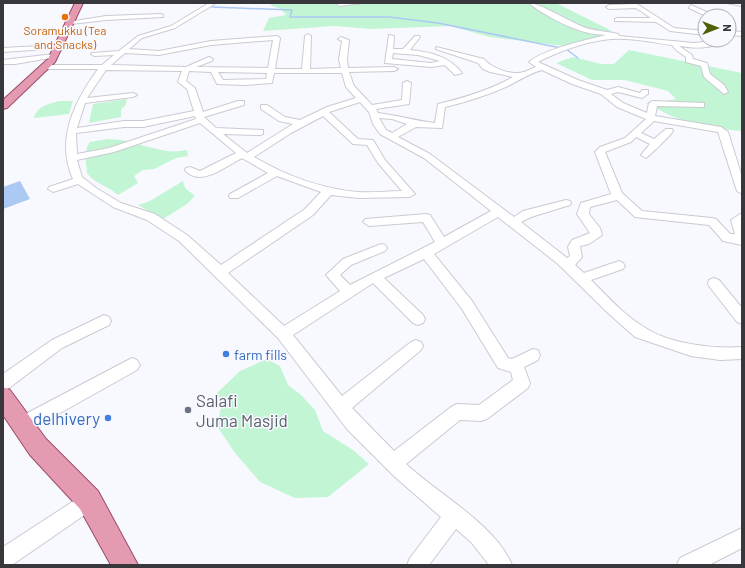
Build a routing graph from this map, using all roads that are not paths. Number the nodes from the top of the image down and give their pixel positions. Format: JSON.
{"nodes":[{"id":1,"x":79,"y":3,"type":"edge"},
{"id":2,"x":213,"y":3,"type":"edge"},
{"id":3,"x":360,"y":3,"type":"edge"},
{"id":4,"x":549,"y":3,"type":"edge"},
{"id":5,"x":730,"y":3,"type":"edge"},
{"id":6,"x":339,"y":4,"type":"edge"},
{"id":7,"x":533,"y":4,"type":"edge"},
{"id":8,"x":742,"y":4,"type":"edge"},
{"id":9,"x":609,"y":7,"type":"dead end"},
{"id":10,"x":691,"y":7,"type":"dead end"},
{"id":11,"x":697,"y":10,"type":"edge"},
{"id":12,"x":624,"y":13,"type":"dead end"},
{"id":13,"x":649,"y":13,"type":"junction"},
{"id":14,"x":162,"y":16,"type":"dead end"},
{"id":15,"x":617,"y":20,"type":"dead end"},
{"id":16,"x":658,"y":20,"type":"junction"},
{"id":17,"x":71,"y":22,"type":"junction"},
{"id":18,"x":579,"y":28,"type":"junction"},
{"id":19,"x":697,"y":32,"type":"edge"},
{"id":20,"x":308,"y":36,"type":"dead end"},
{"id":21,"x":390,"y":36,"type":"dead end"},
{"id":22,"x":417,"y":37,"type":"dead end"},
{"id":23,"x":605,"y":38,"type":"junction"},
{"id":24,"x":341,"y":39,"type":"dead end"},
{"id":25,"x":697,"y":44,"type":"edge"},
{"id":26,"x":675,"y":45,"type":"junction"},
{"id":27,"x":438,"y":48,"type":"dead end"},
{"id":28,"x":3,"y":50,"type":"edge"},
{"id":29,"x":390,"y":51,"type":"junction"},
{"id":30,"x":405,"y":51,"type":"junction"},
{"id":31,"x":56,"y":52,"type":"junction"},
{"id":32,"x":122,"y":52,"type":"junction"},
{"id":33,"x":94,"y":54,"type":"dead end"},
{"id":34,"x":209,"y":59,"type":"dead end"},
{"id":35,"x":388,"y":61,"type":"junction"},
{"id":36,"x":3,"y":62,"type":"edge"},
{"id":37,"x":447,"y":62,"type":"junction"},
{"id":38,"x":46,"y":67,"type":"junction"},
{"id":39,"x":542,"y":67,"type":"junction"},
{"id":40,"x":103,"y":68,"type":"junction"},
{"id":41,"x":186,"y":69,"type":"junction"},
{"id":42,"x":385,"y":69,"type":"junction"},
{"id":43,"x":394,"y":69,"type":"dead end"},
{"id":44,"x":272,"y":70,"type":"junction"},
{"id":45,"x":214,"y":71,"type":"junction"},
{"id":46,"x":306,"y":71,"type":"junction"},
{"id":47,"x":344,"y":71,"type":"junction"},
{"id":48,"x":458,"y":73,"type":"dead end"},
{"id":49,"x":520,"y":76,"type":"junction"},
{"id":50,"x":407,"y":83,"type":"dead end"},
{"id":51,"x":645,"y":92,"type":"dead end"},
{"id":52,"x":724,"y":92,"type":"dead end"},
{"id":53,"x":606,"y":93,"type":"junction"},
{"id":54,"x":133,"y":95,"type":"dead end"},
{"id":55,"x":361,"y":99,"type":"junction"},
{"id":56,"x":81,"y":101,"type":"junction"},
{"id":57,"x":241,"y":103,"type":"dead end"},
{"id":58,"x":3,"y":106,"type":"edge"},
{"id":59,"x":701,"y":106,"type":"dead end"},
{"id":60,"x":264,"y":107,"type":"dead end"},
{"id":61,"x":373,"y":111,"type":"junction"},
{"id":62,"x":324,"y":112,"type":"junction"},
{"id":63,"x":199,"y":116,"type":"junction"},
{"id":64,"x":651,"y":118,"type":"junction"},
{"id":65,"x":300,"y":123,"type":"junction"},
{"id":66,"x":414,"y":124,"type":"junction"},
{"id":67,"x":71,"y":131,"type":"junction"},
{"id":68,"x":216,"y":131,"type":"junction"},
{"id":69,"x":669,"y":131,"type":"dead end"},
{"id":70,"x":260,"y":132,"type":"dead end"},
{"id":71,"x":636,"y":134,"type":"junction"},
{"id":72,"x":391,"y":137,"type":"junction"},
{"id":73,"x":654,"y":143,"type":"junction"},
{"id":74,"x":244,"y":156,"type":"junction"},
{"id":75,"x":646,"y":156,"type":"dead end"},
{"id":76,"x":72,"y":158,"type":"junction"},
{"id":77,"x":190,"y":170,"type":"dead end"},
{"id":78,"x":275,"y":173,"type":"junction"},
{"id":79,"x":81,"y":180,"type":"junction"},
{"id":80,"x":53,"y":189,"type":"dead end"},
{"id":81,"x":328,"y":191,"type":"junction"},
{"id":82,"x":742,"y":191,"type":"edge"},
{"id":83,"x":618,"y":195,"type":"junction"},
{"id":84,"x":234,"y":196,"type":"dead end"},
{"id":85,"x":566,"y":203,"type":"dead end"},
{"id":86,"x":498,"y":212,"type":"junction"},
{"id":87,"x":742,"y":217,"type":"edge"},
{"id":88,"x":370,"y":222,"type":"dead end"},
{"id":89,"x":512,"y":223,"type":"junction"},
{"id":90,"x":742,"y":240,"type":"edge"},
{"id":91,"x":442,"y":244,"type":"junction"},
{"id":92,"x":381,"y":248,"type":"dead end"},
{"id":93,"x":426,"y":253,"type":"junction"},
{"id":94,"x":568,"y":265,"type":"junction"},
{"id":95,"x":618,"y":266,"type":"dead end"},
{"id":96,"x":220,"y":272,"type":"junction"},
{"id":97,"x":375,"y":277,"type":"junction"},
{"id":98,"x":581,"y":279,"type":"junction"},
{"id":99,"x":714,"y":283,"type":"dead end"},
{"id":100,"x":348,"y":292,"type":"junction"},
{"id":101,"x":742,"y":318,"type":"edge"},
{"id":102,"x":418,"y":319,"type":"dead end"},
{"id":103,"x":104,"y":321,"type":"dead end"},
{"id":104,"x":283,"y":334,"type":"junction"},
{"id":105,"x":416,"y":346,"type":"dead end"},
{"id":106,"x":742,"y":353,"type":"edge"},
{"id":107,"x":533,"y":355,"type":"dead end"},
{"id":108,"x":132,"y":365,"type":"dead end"},
{"id":109,"x":516,"y":365,"type":"junction"},
{"id":110,"x":3,"y":383,"type":"edge"},
{"id":111,"x":340,"y":408,"type":"junction"},
{"id":112,"x":10,"y":413,"type":"edge"},
{"id":113,"x":393,"y":463,"type":"junction"},
{"id":114,"x":89,"y":500,"type":"junction"},
{"id":115,"x":454,"y":515,"type":"junction"},
{"id":116,"x":742,"y":538,"type":"edge"},
{"id":117,"x":3,"y":559,"type":"edge"},
{"id":118,"x":125,"y":565,"type":"edge"},
{"id":119,"x":417,"y":565,"type":"edge"},
{"id":120,"x":502,"y":565,"type":"edge"},
{"id":121,"x":687,"y":565,"type":"edge"}],
"edges":[{"from":1,"to":17,"type":"main road"},
{"from":2,"to":32,"type":"street"},
{"from":3,"to":6,"type":"street"},
{"from":4,"to":7,"type":"street"},
{"from":5,"to":8,"type":"street"},
{"from":7,"to":18,"type":"street"},
{"from":9,"to":13,"type":"street"},
{"from":10,"to":11,"type":"street"},
{"from":12,"to":13,"type":"street"},
{"from":13,"to":16,"type":"street"},
{"from":14,"to":17,"type":"street"},
{"from":15,"to":16,"type":"street"},
{"from":16,"to":19,"type":"street"},
{"from":17,"to":31,"type":"main road"},
{"from":18,"to":23,"type":"street"},
{"from":18,"to":23,"type":"street"},
{"from":20,"to":46,"type":"street"},
{"from":21,"to":29,"type":"street"},
{"from":22,"to":30,"type":"street"},
{"from":23,"to":26,"type":"street"},
{"from":23,"to":39,"type":"street"},
{"from":24,"to":47,"type":"street"},
{"from":25,"to":26,"type":"street"},
{"from":26,"to":52,"type":"street"},
{"from":27,"to":49,"type":"street"},
{"from":28,"to":31,"type":"street"},
{"from":29,"to":30,"type":"street"},
{"from":29,"to":35,"type":"street"},
{"from":30,"to":37,"type":"street"},
{"from":31,"to":36,"type":"street"},
{"from":31,"to":38,"type":"main road"},
{"from":32,"to":33,"type":"street"},
{"from":32,"to":40,"type":"street"},
{"from":32,"to":44,"type":"street"},
{"from":34,"to":41,"type":"street"},
{"from":35,"to":37,"type":"street"},
{"from":35,"to":42,"type":"street"},
{"from":37,"to":48,"type":"street"},
{"from":38,"to":40,"type":"street"},
{"from":38,"to":58,"type":"main road"},
{"from":39,"to":49,"type":"street"},
{"from":39,"to":53,"type":"street"},
{"from":40,"to":41,"type":"street"},
{"from":40,"to":56,"type":"street"},
{"from":41,"to":45,"type":"street"},
{"from":41,"to":63,"type":"street"},
{"from":42,"to":43,"type":"street"},
{"from":42,"to":47,"type":"street"},
{"from":44,"to":45,"type":"street"},
{"from":44,"to":45,"type":"street"},
{"from":44,"to":46,"type":"street"},
{"from":46,"to":47,"type":"street"},
{"from":47,"to":55,"type":"street"},
{"from":49,"to":66,"type":"street"},
{"from":50,"to":61,"type":"street"},
{"from":51,"to":53,"type":"street"},
{"from":53,"to":64,"type":"street"},
{"from":54,"to":56,"type":"street"},
{"from":55,"to":61,"type":"street"},
{"from":55,"to":62,"type":"street"},
{"from":56,"to":67,"type":"street"},
{"from":57,"to":63,"type":"street"},
{"from":59,"to":64,"type":"street"},
{"from":60,"to":65,"type":"street"},
{"from":61,"to":66,"type":"street"},
{"from":61,"to":72,"type":"street"},
{"from":62,"to":65,"type":"street"},
{"from":62,"to":81,"type":"street"},
{"from":63,"to":67,"type":"street"},
{"from":63,"to":68,"type":"street"},
{"from":63,"to":76,"type":"street"},
{"from":64,"to":71,"type":"street"},
{"from":64,"to":82,"type":"street"},
{"from":65,"to":74,"type":"street"},
{"from":66,"to":72,"type":"street"},
{"from":67,"to":76,"type":"street"},
{"from":68,"to":70,"type":"street"},
{"from":68,"to":74,"type":"street"},
{"from":69,"to":73,"type":"street"},
{"from":71,"to":73,"type":"street"},
{"from":71,"to":83,"type":"street"},
{"from":72,"to":86,"type":"street"},
{"from":73,"to":75,"type":"street"},
{"from":74,"to":77,"type":"street"},
{"from":74,"to":78,"type":"street"},
{"from":76,"to":79,"type":"street"},
{"from":78,"to":81,"type":"street"},
{"from":78,"to":84,"type":"street"},
{"from":79,"to":80,"type":"street"},
{"from":79,"to":96,"type":"street"},
{"from":81,"to":96,"type":"street"},
{"from":83,"to":90,"type":"street"},
{"from":83,"to":94,"type":"street"},
{"from":85,"to":89,"type":"street"},
{"from":86,"to":89,"type":"street"},
{"from":86,"to":91,"type":"street"},
{"from":87,"to":90,"type":"street"},
{"from":88,"to":91,"type":"street"},
{"from":89,"to":94,"type":"street"},
{"from":91,"to":93,"type":"street"},
{"from":92,"to":100,"type":"street"},
{"from":93,"to":97,"type":"street"},
{"from":93,"to":109,"type":"street"},
{"from":94,"to":98,"type":"street"},
{"from":95,"to":98,"type":"street"},
{"from":96,"to":104,"type":"street"},
{"from":97,"to":100,"type":"street"},
{"from":97,"to":102,"type":"street"},
{"from":98,"to":106,"type":"street"},
{"from":99,"to":101,"type":"street"},
{"from":100,"to":104,"type":"street"},
{"from":103,"to":110,"type":"street"},
{"from":104,"to":111,"type":"street"},
{"from":105,"to":111,"type":"street"},
{"from":107,"to":109,"type":"street"},
{"from":108,"to":112,"type":"street"},
{"from":109,"to":113,"type":"street"},
{"from":111,"to":113,"type":"street"},
{"from":112,"to":114,"type":"main road"},
{"from":113,"to":115,"type":"street"},
{"from":114,"to":117,"type":"street"},
{"from":114,"to":118,"type":"main road"},
{"from":115,"to":119,"type":"street"},
{"from":115,"to":120,"type":"street"},
{"from":116,"to":121,"type":"street"}]}
